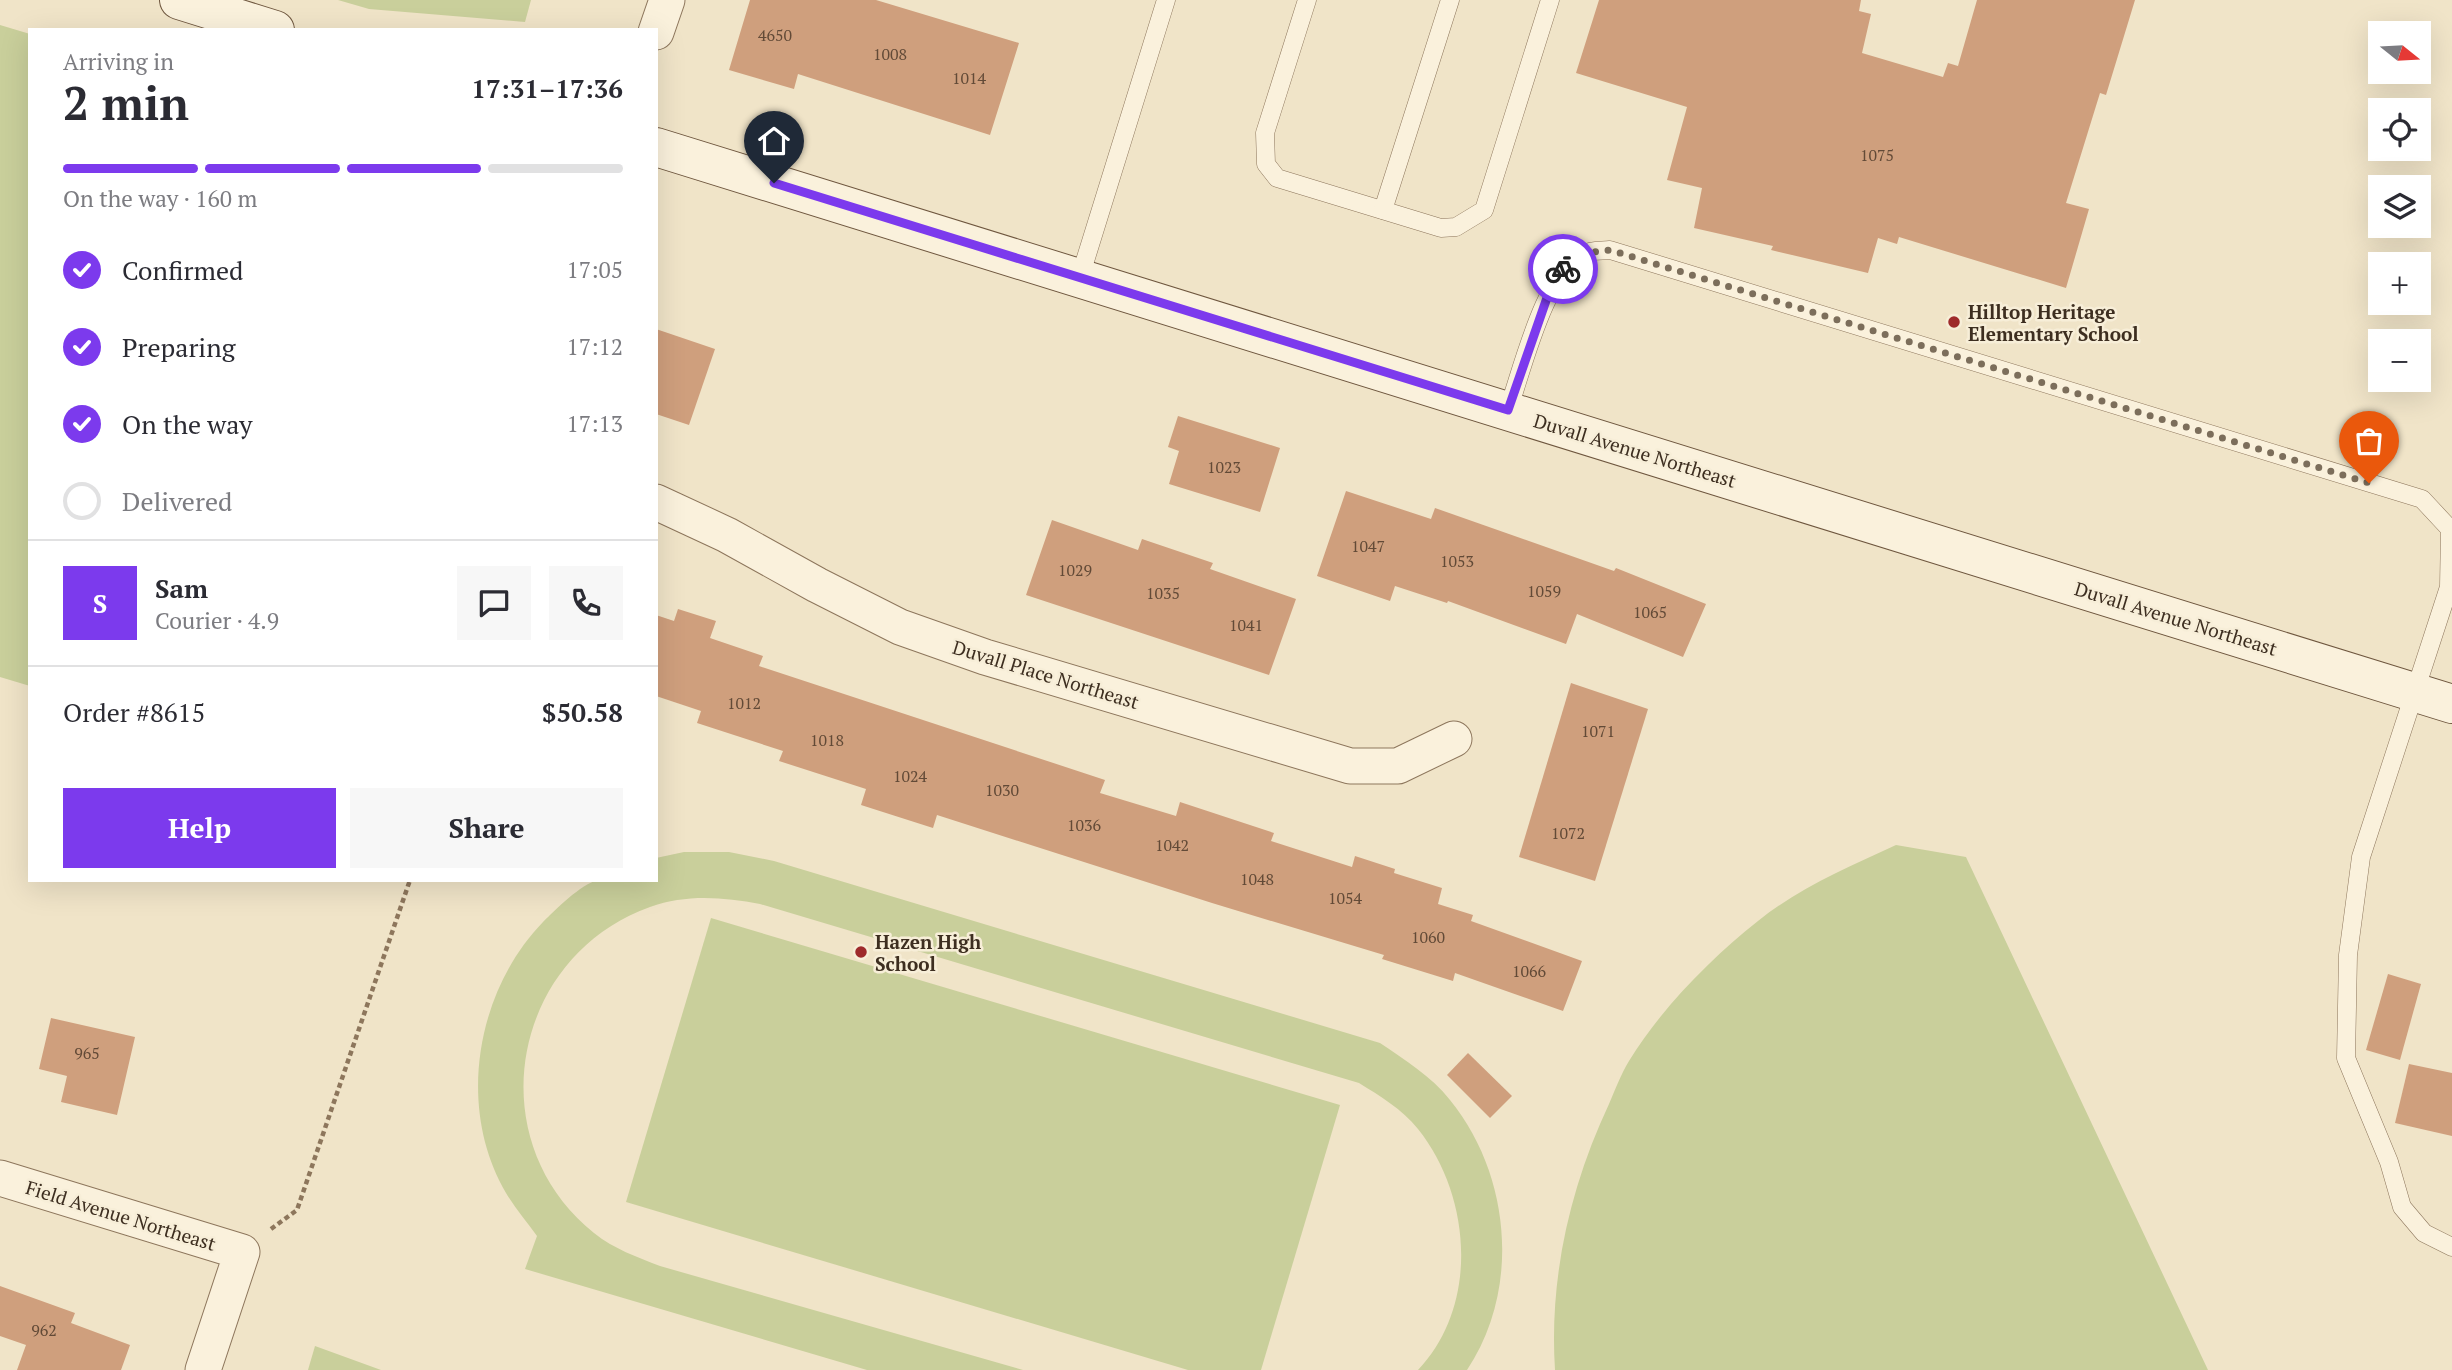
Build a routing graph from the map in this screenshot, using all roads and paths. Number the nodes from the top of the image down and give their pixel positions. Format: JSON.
{"nodes":[{"id":1,"x":179,"y":0,"type":"edge"},
{"id":2,"x":667,"y":0,"type":"edge"},
{"id":3,"x":1167,"y":0,"type":"edge"},
{"id":4,"x":1307,"y":0,"type":"edge"},
{"id":5,"x":1450,"y":0,"type":"edge"},
{"id":6,"x":1550,"y":0,"type":"edge"},
{"id":7,"x":269,"y":28,"type":"edge"},
{"id":8,"x":657,"y":28,"type":"edge"},
{"id":9,"x":658,"y":148,"type":"edge"},
{"id":10,"x":1383,"y":210,"type":"junction"},
{"id":11,"x":1080,"y":277,"type":"junction"},
{"id":12,"x":1508,"y":410,"type":"junction"},
{"id":13,"x":658,"y":503,"type":"edge"},
{"id":14,"x":2413,"y":692,"type":"junction"},
{"id":15,"x":2452,"y":704,"type":"edge"},
{"id":16,"x":1454,"y":739,"type":"dead end"},
{"id":17,"x":409,"y":882,"type":"edge"},
{"id":18,"x":0,"y":1178,"type":"edge"},
{"id":19,"x":2452,"y":1247,"type":"edge"},
{"id":20,"x":242,"y":1252,"type":"junction"},
{"id":21,"x":203,"y":1370,"type":"edge"}],
"edges":[{"from":1,"to":7,"type":"main road"},
{"from":2,"to":8,"type":"street"},
{"from":3,"to":11,"type":"lane"},
{"from":4,"to":10,"type":"lane"},
{"from":5,"to":10,"type":"lane"},
{"from":6,"to":10,"type":"lane"},
{"from":9,"to":11,"type":"main road","name":"Duvall Avenue Northeast"},
{"from":11,"to":12,"type":"main road","name":"Duvall Avenue Northeast"},
{"from":12,"to":14,"type":"main road","name":"Duvall Avenue Northeast"},
{"from":12,"to":14,"type":"lane"},
{"from":13,"to":16,"type":"street","name":"Duvall Place Northeast"},
{"from":14,"to":15,"type":"main road","name":"Duvall Avenue Northeast"},
{"from":14,"to":19,"type":"lane"},
{"from":17,"to":20,"type":"path"},
{"from":18,"to":20,"type":"street","name":"Field Avenue Northeast"},
{"from":20,"to":21,"type":"street"}]}
